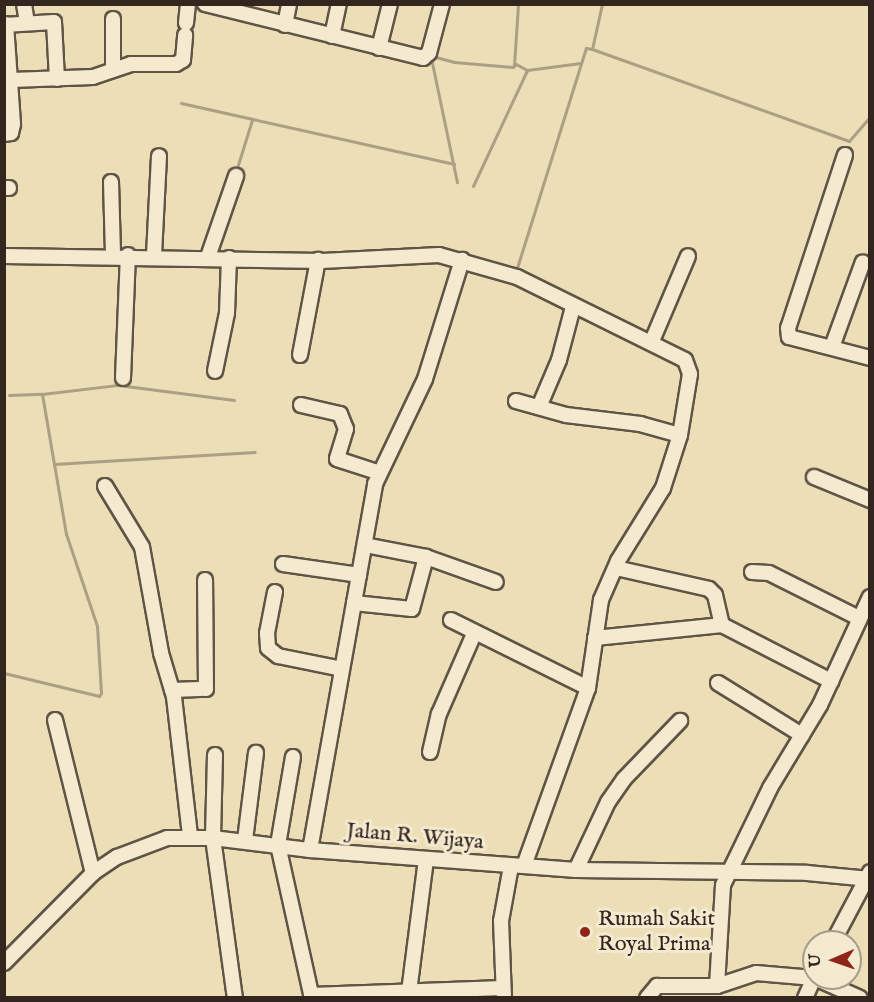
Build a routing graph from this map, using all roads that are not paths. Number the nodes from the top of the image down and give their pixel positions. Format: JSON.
{"nodes":[{"id":1,"x":24,"y":4,"type":"edge"},
{"id":2,"x":188,"y":4,"type":"edge"},
{"id":3,"x":205,"y":4,"type":"edge"},
{"id":4,"x":289,"y":4,"type":"edge"},
{"id":5,"x":339,"y":4,"type":"edge"},
{"id":6,"x":390,"y":4,"type":"edge"},
{"id":7,"x":442,"y":4,"type":"edge"},
{"id":8,"x":239,"y":8,"type":"edge"},
{"id":9,"x":112,"y":19,"type":"dead end"},
{"id":10,"x":27,"y":23,"type":"junction"},
{"id":11,"x":5,"y":25,"type":"edge"},
{"id":12,"x":285,"y":25,"type":"junction"},
{"id":13,"x":332,"y":36,"type":"junction"},
{"id":14,"x":379,"y":48,"type":"junction"},
{"id":15,"x":113,"y":68,"type":"junction"},
{"id":16,"x":57,"y":79,"type":"junction"},
{"id":17,"x":11,"y":80,"type":"junction"},
{"id":18,"x":4,"y":134,"type":"edge"},
{"id":19,"x":845,"y":155,"type":"dead end"},
{"id":20,"x":159,"y":156,"type":"dead end"},
{"id":21,"x":236,"y":176,"type":"dead end"},
{"id":22,"x":111,"y":182,"type":"dead end"},
{"id":23,"x":113,"y":255,"type":"junction"},
{"id":24,"x":128,"y":255,"type":"junction"},
{"id":25,"x":154,"y":255,"type":"junction"},
{"id":26,"x":4,"y":256,"type":"edge"},
{"id":27,"x":688,"y":256,"type":"dead end"},
{"id":28,"x":208,"y":257,"type":"junction"},
{"id":29,"x":229,"y":258,"type":"junction"},
{"id":30,"x":318,"y":260,"type":"junction"},
{"id":31,"x":462,"y":260,"type":"junction"},
{"id":32,"x":863,"y":262,"type":"dead end"},
{"id":33,"x":573,"y":307,"type":"junction"},
{"id":34,"x":652,"y":341,"type":"junction"},
{"id":35,"x":832,"y":347,"type":"junction"},
{"id":36,"x":300,"y":354,"type":"dead end"},
{"id":37,"x":870,"y":358,"type":"edge"},
{"id":38,"x":215,"y":371,"type":"dead end"},
{"id":39,"x":123,"y":378,"type":"dead end"},
{"id":40,"x":516,"y":401,"type":"dead end"},
{"id":41,"x":301,"y":405,"type":"dead end"},
{"id":42,"x":539,"y":407,"type":"junction"},
{"id":43,"x":680,"y":435,"type":"junction"},
{"id":44,"x":380,"y":473,"type":"junction"},
{"id":45,"x":814,"y":477,"type":"dead end"},
{"id":46,"x":105,"y":486,"type":"dead end"},
{"id":47,"x":870,"y":500,"type":"edge"},
{"id":48,"x":364,"y":545,"type":"junction"},
{"id":49,"x":426,"y":557,"type":"junction"},
{"id":50,"x":283,"y":564,"type":"dead end"},
{"id":51,"x":616,"y":568,"type":"junction"},
{"id":52,"x":752,"y":572,"type":"dead end"},
{"id":53,"x":359,"y":575,"type":"junction"},
{"id":54,"x":205,"y":580,"type":"dead end"},
{"id":55,"x":496,"y":582,"type":"dead end"},
{"id":56,"x":275,"y":592,"type":"dead end"},
{"id":57,"x":870,"y":597,"type":"edge"},
{"id":58,"x":354,"y":603,"type":"junction"},
{"id":59,"x":859,"y":618,"type":"junction"},
{"id":60,"x":451,"y":620,"type":"dead end"},
{"id":61,"x":722,"y":625,"type":"junction"},
{"id":62,"x":474,"y":634,"type":"junction"},
{"id":63,"x":595,"y":638,"type":"junction"},
{"id":64,"x":342,"y":669,"type":"junction"},
{"id":65,"x":831,"y":681,"type":"junction"},
{"id":66,"x":718,"y":683,"type":"dead end"},
{"id":67,"x":588,"y":688,"type":"junction"},
{"id":68,"x":172,"y":690,"type":"junction"},
{"id":69,"x":55,"y":720,"type":"dead end"},
{"id":70,"x":680,"y":722,"type":"dead end"},
{"id":71,"x":802,"y":735,"type":"junction"},
{"id":72,"x":430,"y":752,"type":"dead end"},
{"id":73,"x":256,"y":753,"type":"dead end"},
{"id":74,"x":215,"y":755,"type":"dead end"},
{"id":75,"x":293,"y":757,"type":"dead end"},
{"id":76,"x":190,"y":836,"type":"junction"},
{"id":77,"x":213,"y":838,"type":"junction"},
{"id":78,"x":244,"y":840,"type":"junction"},
{"id":79,"x":278,"y":845,"type":"junction"},
{"id":80,"x":310,"y":850,"type":"junction"},
{"id":81,"x":426,"y":860,"type":"junction"},
{"id":82,"x":518,"y":866,"type":"junction"},
{"id":83,"x":576,"y":870,"type":"junction"},
{"id":84,"x":93,"y":873,"type":"junction"},
{"id":85,"x":728,"y":873,"type":"junction"},
{"id":86,"x":869,"y":876,"type":"edge"},
{"id":87,"x":840,"y":930,"type":"edge"},
{"id":88,"x":4,"y":963,"type":"edge"},
{"id":89,"x":802,"y":977,"type":"edge"},
{"id":90,"x":722,"y":989,"type":"edge"},
{"id":91,"x":842,"y":990,"type":"edge"},
{"id":92,"x":409,"y":992,"type":"junction"},
{"id":93,"x":503,"y":993,"type":"edge"},
{"id":94,"x":311,"y":996,"type":"edge"},
{"id":95,"x":235,"y":998,"type":"edge"},
{"id":96,"x":647,"y":998,"type":"edge"},
{"id":97,"x":860,"y":998,"type":"edge"}],
"edges":[{"from":1,"to":10,"type":"street"},
{"from":2,"to":15,"type":"street"},
{"from":3,"to":8,"type":"street"},
{"from":4,"to":12,"type":"street"},
{"from":5,"to":13,"type":"street"},
{"from":6,"to":14,"type":"street"},
{"from":7,"to":14,"type":"street"},
{"from":8,"to":12,"type":"street"},
{"from":9,"to":15,"type":"street"},
{"from":10,"to":11,"type":"street"},
{"from":10,"to":16,"type":"street"},
{"from":11,"to":17,"type":"street"},
{"from":12,"to":13,"type":"street"},
{"from":13,"to":14,"type":"street"},
{"from":15,"to":16,"type":"street"},
{"from":16,"to":17,"type":"street"},
{"from":17,"to":18,"type":"street"},
{"from":19,"to":35,"type":"street"},
{"from":20,"to":25,"type":"street"},
{"from":21,"to":28,"type":"street"},
{"from":22,"to":23,"type":"street"},
{"from":23,"to":24,"type":"street"},
{"from":23,"to":26,"type":"street"},
{"from":24,"to":25,"type":"street"},
{"from":24,"to":39,"type":"street"},
{"from":25,"to":28,"type":"street"},
{"from":27,"to":34,"type":"street"},
{"from":28,"to":29,"type":"street"},
{"from":29,"to":30,"type":"street"},
{"from":29,"to":38,"type":"street"},
{"from":30,"to":31,"type":"street"},
{"from":30,"to":36,"type":"street"},
{"from":31,"to":33,"type":"street"},
{"from":31,"to":44,"type":"street"},
{"from":32,"to":35,"type":"street"},
{"from":33,"to":34,"type":"street"},
{"from":33,"to":42,"type":"street"},
{"from":34,"to":43,"type":"street"},
{"from":35,"to":37,"type":"street"},
{"from":40,"to":42,"type":"street"},
{"from":41,"to":44,"type":"street"},
{"from":42,"to":43,"type":"street"},
{"from":43,"to":51,"type":"street"},
{"from":44,"to":48,"type":"street"},
{"from":45,"to":47,"type":"street"},
{"from":46,"to":68,"type":"street"},
{"from":48,"to":49,"type":"street"},
{"from":48,"to":53,"type":"street"},
{"from":49,"to":55,"type":"street"},
{"from":49,"to":58,"type":"street"},
{"from":50,"to":53,"type":"street"},
{"from":51,"to":61,"type":"street"},
{"from":51,"to":63,"type":"street"},
{"from":52,"to":59,"type":"street"},
{"from":53,"to":58,"type":"street"},
{"from":54,"to":68,"type":"street"},
{"from":56,"to":64,"type":"street"},
{"from":57,"to":59,"type":"street"},
{"from":58,"to":64,"type":"street"},
{"from":59,"to":65,"type":"street"},
{"from":60,"to":62,"type":"street"},
{"from":61,"to":63,"type":"street"},
{"from":61,"to":65,"type":"street"},
{"from":62,"to":67,"type":"street"},
{"from":62,"to":72,"type":"street"},
{"from":63,"to":67,"type":"street"},
{"from":64,"to":80,"type":"street"},
{"from":65,"to":71,"type":"street"},
{"from":66,"to":71,"type":"street"},
{"from":67,"to":82,"type":"street"},
{"from":68,"to":76,"type":"street"},
{"from":69,"to":84,"type":"street"},
{"from":70,"to":83,"type":"street"},
{"from":71,"to":85,"type":"street"},
{"from":73,"to":78,"type":"street"},
{"from":74,"to":77,"type":"street"},
{"from":75,"to":79,"type":"street"},
{"from":76,"to":77,"type":"street","name":"Jalan R. Wijaya"},
{"from":76,"to":84,"type":"street","name":"Jalan R. Wijaya"},
{"from":77,"to":78,"type":"street","name":"Jalan R. Wijaya"},
{"from":77,"to":95,"type":"street"},
{"from":78,"to":79,"type":"street","name":"Jalan R. Wijaya"},
{"from":79,"to":80,"type":"street","name":"Jalan R. Wijaya"},
{"from":79,"to":94,"type":"street"},
{"from":80,"to":81,"type":"street","name":"Jalan R. Wijaya"},
{"from":81,"to":82,"type":"street","name":"Jalan R. Wijaya"},
{"from":81,"to":92,"type":"street"},
{"from":82,"to":83,"type":"street","name":"Jalan R. Wijaya"},
{"from":82,"to":93,"type":"street"},
{"from":83,"to":85,"type":"street","name":"Jalan R. Wijaya"},
{"from":84,"to":88,"type":"street","name":"Jalan R. Wijaya"},
{"from":85,"to":86,"type":"street","name":"Jalan R. Wijaya"},
{"from":85,"to":90,"type":"street"},
{"from":86,"to":87,"type":"street"},
{"from":89,"to":90,"type":"street"},
{"from":90,"to":96,"type":"street"},
{"from":91,"to":97,"type":"street"},
{"from":92,"to":93,"type":"street"},
{"from":92,"to":94,"type":"street"}]}
